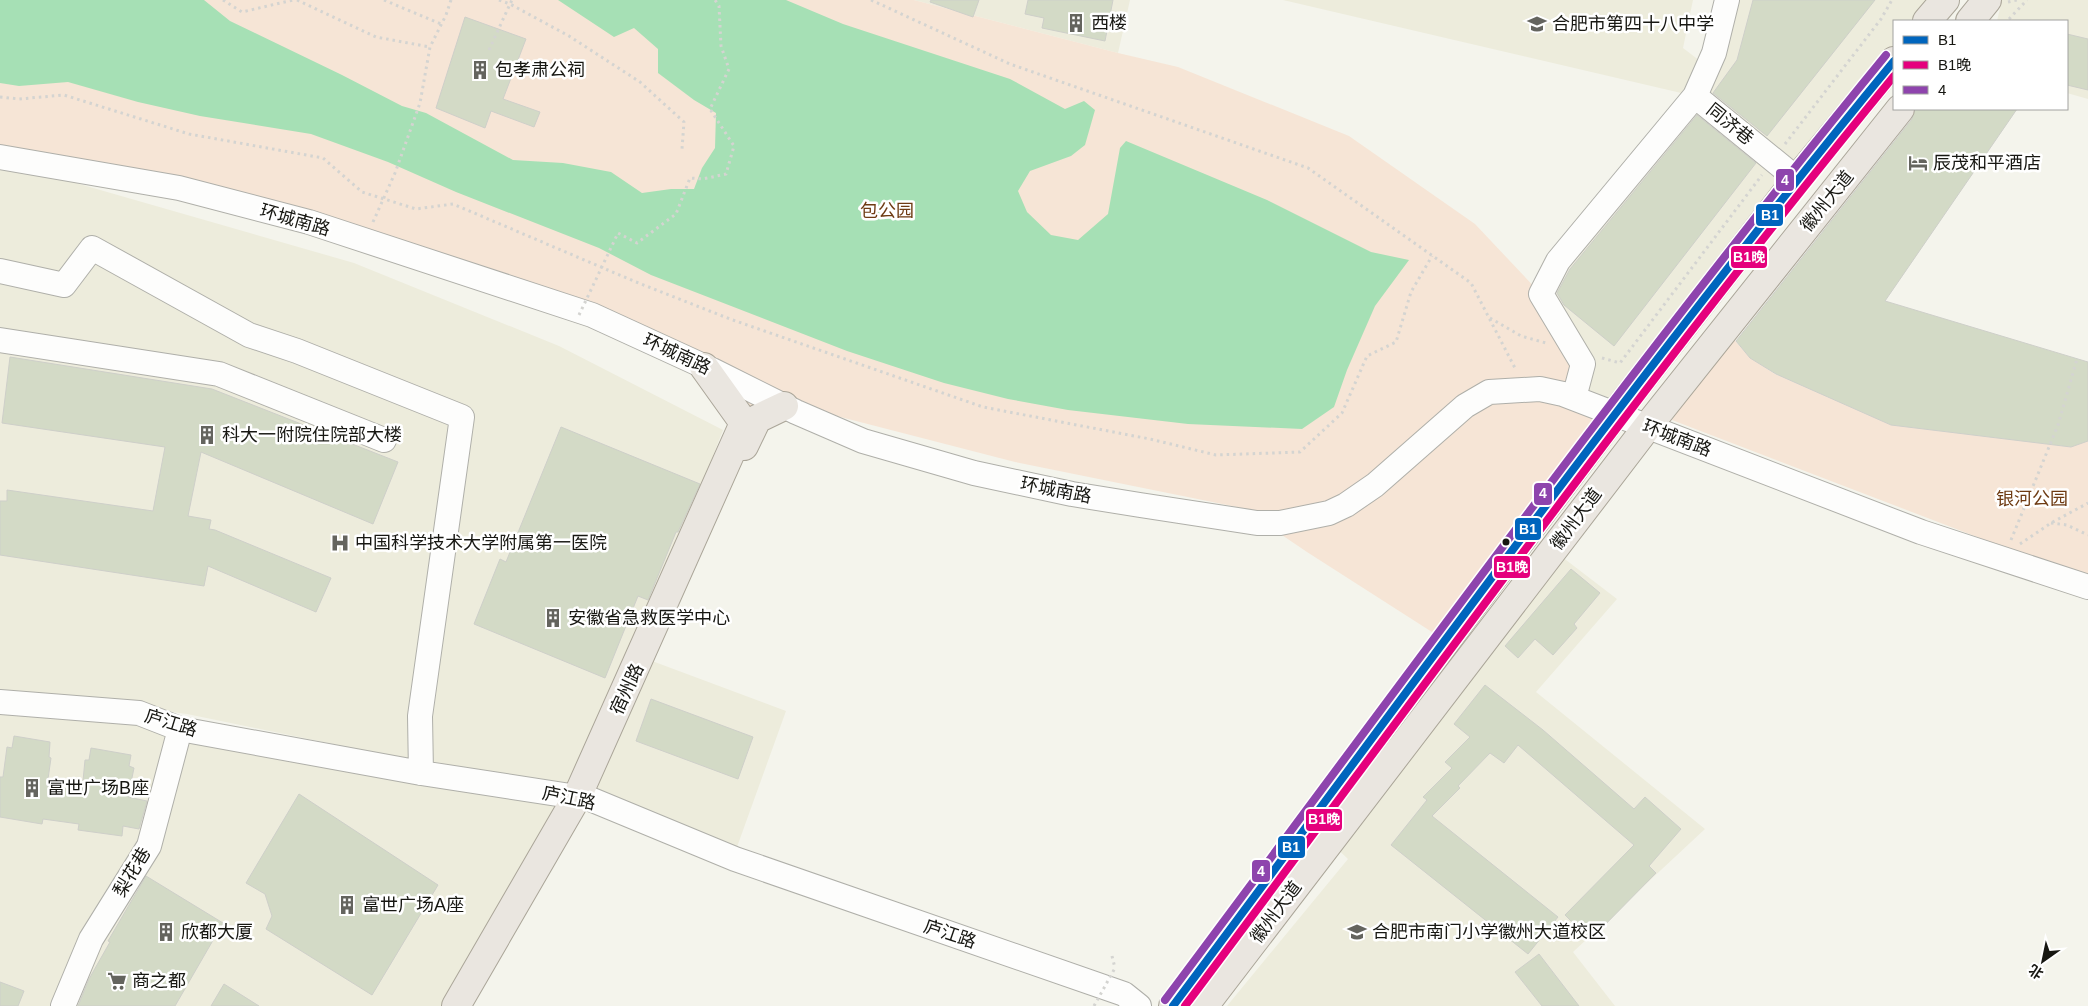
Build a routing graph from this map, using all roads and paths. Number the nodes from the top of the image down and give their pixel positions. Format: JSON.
{"nodes":[{"id":1,"x":223,"y":0,"type":"edge"},
{"id":2,"x":293,"y":0,"type":"edge"},
{"id":3,"x":297,"y":0,"type":"edge"},
{"id":4,"x":384,"y":0,"type":"edge"},
{"id":5,"x":451,"y":0,"type":"edge"},
{"id":6,"x":498,"y":0,"type":"edge"},
{"id":7,"x":714,"y":0,"type":"edge"},
{"id":8,"x":871,"y":0,"type":"edge"},
{"id":9,"x":1727,"y":0,"type":"edge"},
{"id":10,"x":1892,"y":0,"type":"edge"},
{"id":11,"x":1945,"y":0,"type":"edge"},
{"id":12,"x":1987,"y":0,"type":"edge"},
{"id":13,"x":2027,"y":0,"type":"edge"},
{"id":14,"x":511,"y":2,"type":"edge"},
{"id":15,"x":2009,"y":19,"type":"dead end"},
{"id":16,"x":1928,"y":20,"type":"edge"},
{"id":17,"x":1971,"y":20,"type":"edge"},
{"id":18,"x":441,"y":24,"type":"junction"},
{"id":19,"x":430,"y":47,"type":"junction"},
{"id":20,"x":489,"y":50,"type":"dead end"},
{"id":21,"x":1893,"y":62,"type":"edge"},
{"id":22,"x":1695,"y":96,"type":"junction"},
{"id":23,"x":0,"y":97,"type":"edge"},
{"id":24,"x":1899,"y":110,"type":"edge"},
{"id":25,"x":682,"y":149,"type":"dead end"},
{"id":26,"x":0,"y":157,"type":"edge"},
{"id":27,"x":1774,"y":160,"type":"junction"},
{"id":28,"x":1797,"y":179,"type":"junction"},
{"id":29,"x":384,"y":199,"type":"junction"},
{"id":30,"x":370,"y":228,"type":"dead end"},
{"id":31,"x":1432,"y":256,"type":"junction"},
{"id":32,"x":0,"y":272,"type":"edge"},
{"id":33,"x":579,"y":315,"type":"dead end"},
{"id":34,"x":1489,"y":317,"type":"junction"},
{"id":35,"x":0,"y":340,"type":"edge"},
{"id":36,"x":1575,"y":351,"type":"junction"},
{"id":37,"x":2077,"y":359,"type":"dead end"},
{"id":38,"x":704,"y":367,"type":"junction"},
{"id":39,"x":1527,"y":390,"type":"junction"},
{"id":40,"x":1575,"y":394,"type":"dead end"},
{"id":41,"x":784,"y":406,"type":"junction"},
{"id":42,"x":1616,"y":414,"type":"junction"},
{"id":43,"x":1648,"y":426,"type":"junction"},
{"id":44,"x":384,"y":440,"type":"dead end"},
{"id":45,"x":2088,"y":503,"type":"edge"},
{"id":46,"x":2051,"y":523,"type":"junction"},
{"id":47,"x":2088,"y":535,"type":"edge"},
{"id":48,"x":2009,"y":545,"type":"dead end"},
{"id":49,"x":2013,"y":549,"type":"dead end"},
{"id":50,"x":2088,"y":586,"type":"edge"},
{"id":51,"x":0,"y":702,"type":"edge"},
{"id":52,"x":180,"y":729,"type":"junction"},
{"id":53,"x":421,"y":773,"type":"junction"},
{"id":54,"x":583,"y":798,"type":"junction"},
{"id":55,"x":1112,"y":956,"type":"dead end"},
{"id":56,"x":63,"y":1006,"type":"edge"},
{"id":57,"x":456,"y":1006,"type":"edge"},
{"id":58,"x":470,"y":1006,"type":"edge"},
{"id":59,"x":1094,"y":1006,"type":"edge"},
{"id":60,"x":1139,"y":1006,"type":"edge"},
{"id":61,"x":1173,"y":1006,"type":"edge"},
{"id":62,"x":1204,"y":1006,"type":"edge"}],
"edges":[{"from":1,"to":2,"type":"path"},
{"from":3,"to":19,"type":"path"},
{"from":4,"to":18,"type":"path"},
{"from":5,"to":18,"type":"path"},
{"from":6,"to":14,"type":"path"},
{"from":7,"to":33,"type":"path","bridge":true},
{"from":8,"to":31,"type":"path"},
{"from":9,"to":22,"type":"street","name":"同济巷"},
{"from":10,"to":27,"type":"path"},
{"from":11,"to":16,"type":"main road"},
{"from":12,"to":17,"type":"main road"},
{"from":13,"to":15,"type":"path"},
{"from":14,"to":20,"type":"path"},
{"from":14,"to":25,"type":"path"},
{"from":18,"to":19,"type":"path"},
{"from":19,"to":29,"type":"path"},
{"from":21,"to":28,"type":"main road","name":"徽州大道"},
{"from":22,"to":27,"type":"street","name":"同济巷"},
{"from":22,"to":36,"type":"street"},
{"from":23,"to":29,"type":"path"},
{"from":24,"to":43,"type":"main road","name":"徽州大道"},
{"from":26,"to":38,"type":"street","name":"环城南路"},
{"from":27,"to":28,"type":"street","name":"同济巷"},
{"from":27,"to":36,"type":"path"},
{"from":28,"to":42,"type":"main road","name":"徽州大道"},
{"from":29,"to":30,"type":"path"},
{"from":29,"to":31,"type":"path"},
{"from":31,"to":34,"type":"path"},
{"from":32,"to":53,"type":"street"},
{"from":34,"to":36,"type":"path"},
{"from":34,"to":39,"type":"path"},
{"from":35,"to":44,"type":"street"},
{"from":36,"to":40,"type":"street"},
{"from":37,"to":48,"type":"path"},
{"from":38,"to":41,"type":"street","name":"环城南路"},
{"from":38,"to":54,"type":"main road","name":"宿州路"},
{"from":39,"to":41,"type":"street","name":"环城南路"},
{"from":39,"to":42,"type":"street","name":"环城南路"},
{"from":41,"to":54,"type":"main road","name":"宿州路"},
{"from":42,"to":43,"type":"street","name":"环城南路"},
{"from":42,"to":61,"type":"main road","name":"徽州大道"},
{"from":43,"to":50,"type":"street","name":"环城南路"},
{"from":43,"to":62,"type":"main road","name":"徽州大道"},
{"from":45,"to":46,"type":"path"},
{"from":46,"to":47,"type":"path"},
{"from":46,"to":49,"type":"path"},
{"from":51,"to":52,"type":"street","name":"庐江路"},
{"from":52,"to":53,"type":"street","name":"庐江路"},
{"from":52,"to":56,"type":"street","name":"梨花巷"},
{"from":53,"to":54,"type":"street","name":"庐江路"},
{"from":54,"to":57,"type":"main road","name":"宿州路"},
{"from":54,"to":58,"type":"main road","name":"宿州路"},
{"from":54,"to":60,"type":"street","name":"庐江路"},
{"from":55,"to":59,"type":"path","bridge":true}]}
